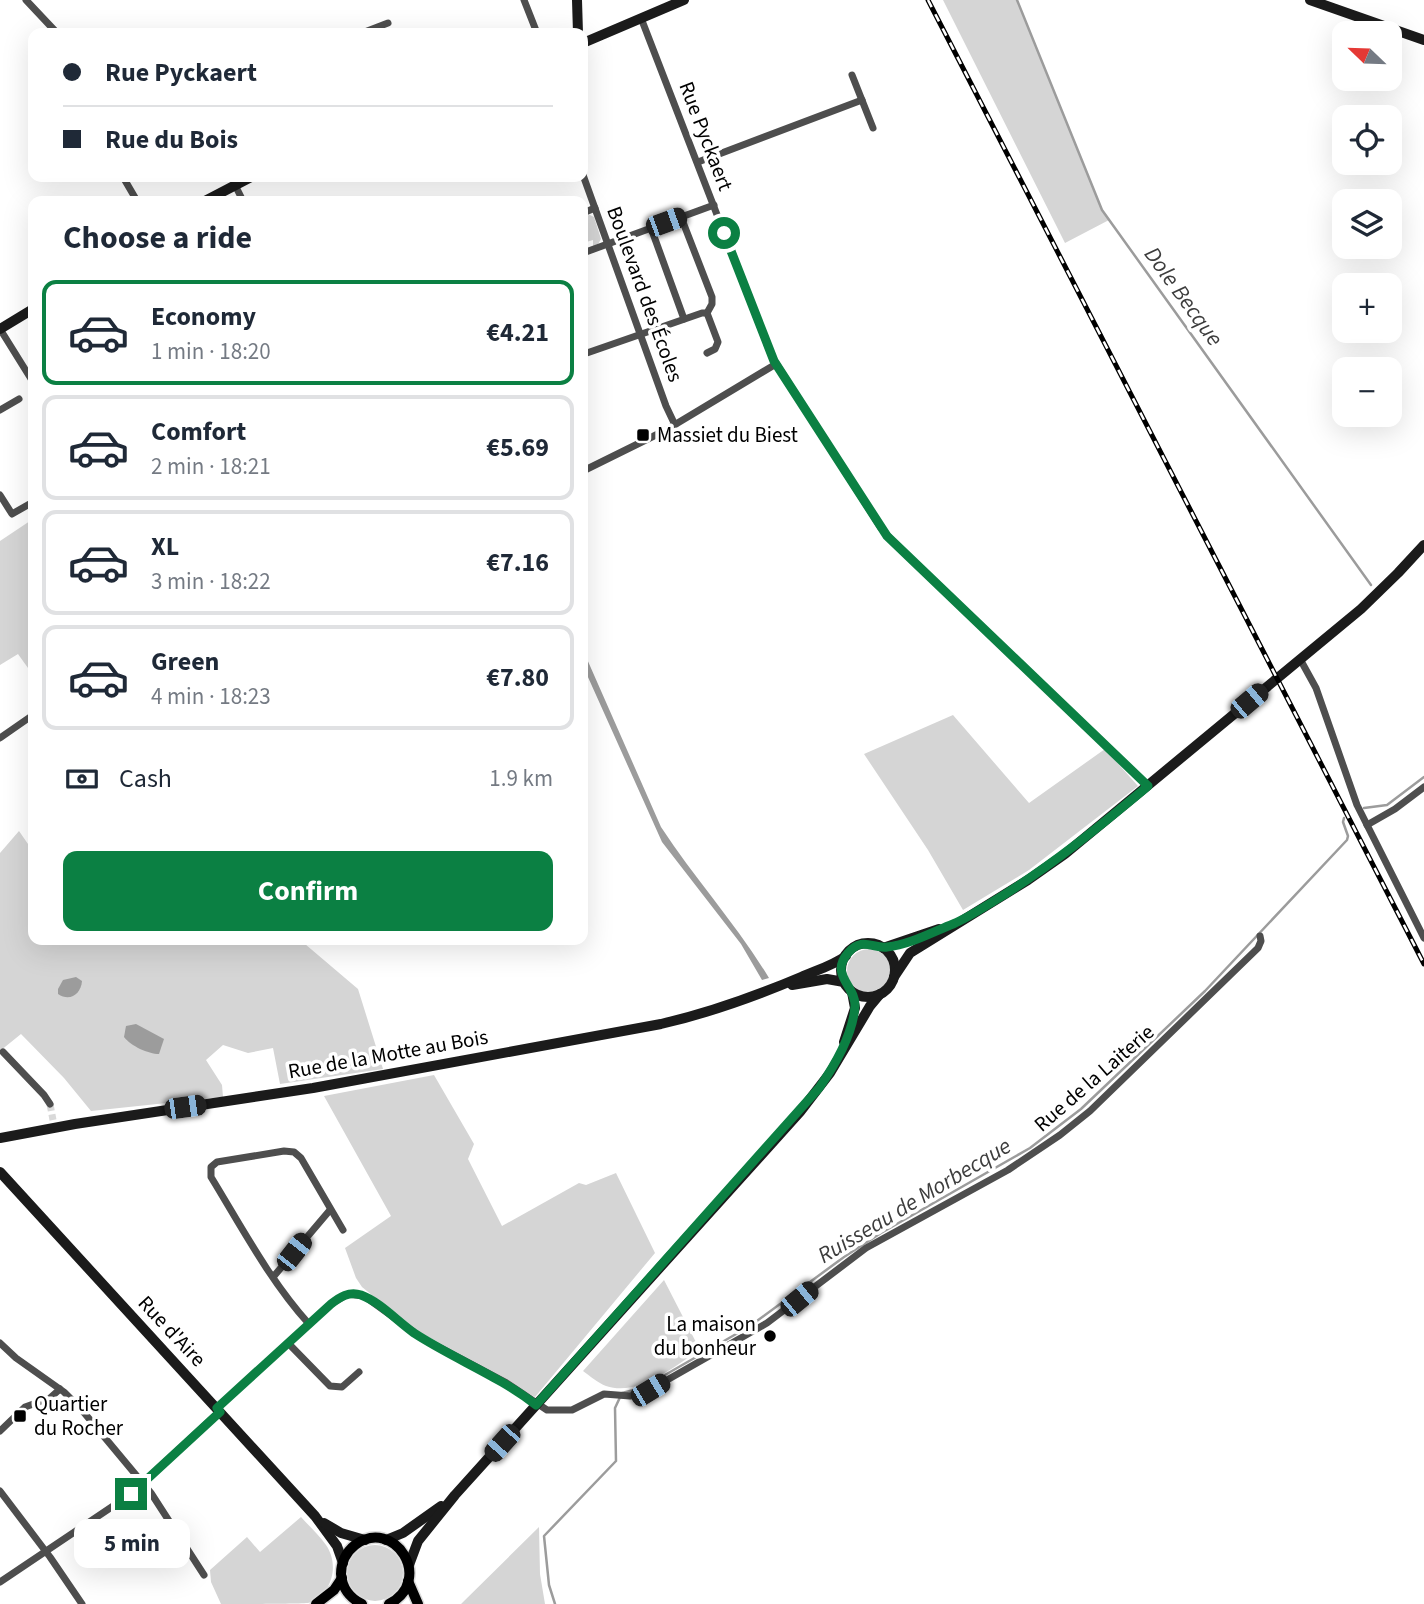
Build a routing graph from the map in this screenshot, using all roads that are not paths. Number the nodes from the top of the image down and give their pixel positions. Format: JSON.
{"nodes":[{"id":1,"x":26,"y":0,"type":"edge"},
{"id":2,"x":524,"y":0,"type":"edge"},
{"id":3,"x":577,"y":0,"type":"edge"},
{"id":4,"x":684,"y":0,"type":"edge"},
{"id":5,"x":1310,"y":0,"type":"edge"},
{"id":6,"x":641,"y":18,"type":"junction"},
{"id":7,"x":388,"y":23,"type":"dead end"},
{"id":8,"x":52,"y":28,"type":"edge"},
{"id":9,"x":375,"y":28,"type":"edge"},
{"id":10,"x":535,"y":28,"type":"edge"},
{"id":11,"x":578,"y":28,"type":"edge"},
{"id":12,"x":1424,"y":40,"type":"edge"},
{"id":13,"x":588,"y":41,"type":"edge"},
{"id":14,"x":852,"y":75,"type":"dead end"},
{"id":15,"x":862,"y":100,"type":"junction"},
{"id":16,"x":873,"y":128,"type":"dead end"},
{"id":17,"x":698,"y":162,"type":"junction"},
{"id":18,"x":240,"y":182,"type":"edge"},
{"id":19,"x":586,"y":182,"type":"edge"},
{"id":20,"x":234,"y":185,"type":"junction"},
{"id":21,"x":214,"y":196,"type":"edge"},
{"id":22,"x":240,"y":196,"type":"edge"},
{"id":23,"x":714,"y":205,"type":"junction"},
{"id":24,"x":595,"y":208,"type":"junction"},
{"id":25,"x":588,"y":211,"type":"edge"},
{"id":26,"x":681,"y":217,"type":"junction"},
{"id":27,"x":651,"y":228,"type":"junction"},
{"id":28,"x":608,"y":243,"type":"junction"},
{"id":29,"x":588,"y":251,"type":"edge"},
{"id":30,"x":28,"y":312,"type":"edge"},
{"id":31,"x":707,"y":313,"type":"junction"},
{"id":32,"x":684,"y":319,"type":"junction"},
{"id":33,"x":0,"y":329,"type":"edge"},
{"id":34,"x":640,"y":335,"type":"junction"},
{"id":35,"x":588,"y":353,"type":"edge"},
{"id":36,"x":707,"y":353,"type":"dead end"},
{"id":37,"x":776,"y":364,"type":"junction"},
{"id":38,"x":28,"y":374,"type":"edge"},
{"id":39,"x":19,"y":398,"type":"dead end"},
{"id":40,"x":0,"y":410,"type":"edge"},
{"id":41,"x":675,"y":425,"type":"junction"},
{"id":42,"x":588,"y":468,"type":"edge"},
{"id":43,"x":0,"y":495,"type":"edge"},
{"id":44,"x":28,"y":505,"type":"edge"},
{"id":45,"x":1424,"y":545,"type":"edge"},
{"id":46,"x":1300,"y":659,"type":"junction"},
{"id":47,"x":28,"y":718,"type":"edge"},
{"id":48,"x":0,"y":738,"type":"edge"},
{"id":49,"x":1148,"y":786,"type":"junction"},
{"id":50,"x":1424,"y":787,"type":"edge"},
{"id":51,"x":1367,"y":825,"type":"junction"},
{"id":52,"x":956,"y":923,"type":"junction"},
{"id":53,"x":1260,"y":936,"type":"dead end"},
{"id":54,"x":1424,"y":938,"type":"edge"},
{"id":55,"x":883,"y":948,"type":"junction"},
{"id":56,"x":846,"y":956,"type":"junction"},
{"id":57,"x":894,"y":977,"type":"junction"},
{"id":58,"x":844,"y":982,"type":"junction"},
{"id":59,"x":777,"y":987,"type":"junction"},
{"id":60,"x":852,"y":992,"type":"junction"},
{"id":61,"x":880,"y":994,"type":"junction"},
{"id":62,"x":3,"y":1052,"type":"dead end"},
{"id":63,"x":838,"y":1059,"type":"junction"},
{"id":64,"x":50,"y":1104,"type":"tunnel mouth"},
{"id":65,"x":0,"y":1138,"type":"edge"},
{"id":66,"x":0,"y":1172,"type":"edge"},
{"id":67,"x":330,"y":1210,"type":"junction"},
{"id":68,"x":343,"y":1230,"type":"dead end"},
{"id":69,"x":274,"y":1276,"type":"junction"},
{"id":70,"x":309,"y":1324,"type":"junction"},
{"id":71,"x":0,"y":1343,"type":"edge"},
{"id":72,"x":288,"y":1343,"type":"junction"},
{"id":73,"x":359,"y":1372,"type":"dead end"},
{"id":74,"x":60,"y":1389,"type":"junction"},
{"id":75,"x":536,"y":1405,"type":"junction"},
{"id":76,"x":218,"y":1410,"type":"junction"},
{"id":77,"x":0,"y":1431,"type":"edge"},
{"id":78,"x":143,"y":1483,"type":"junction"},
{"id":79,"x":0,"y":1491,"type":"edge"},
{"id":80,"x":455,"y":1495,"type":"junction"},
{"id":81,"x":315,"y":1516,"type":"junction"},
{"id":82,"x":365,"y":1540,"type":"junction"},
{"id":83,"x":386,"y":1540,"type":"junction"},
{"id":84,"x":46,"y":1551,"type":"junction"},
{"id":85,"x":342,"y":1563,"type":"junction"},
{"id":86,"x":408,"y":1564,"type":"junction"},
{"id":87,"x":204,"y":1575,"type":"dead end"},
{"id":88,"x":342,"y":1578,"type":"junction"},
{"id":89,"x":408,"y":1581,"type":"junction"},
{"id":90,"x":0,"y":1582,"type":"edge"},
{"id":91,"x":82,"y":1604,"type":"edge"},
{"id":92,"x":316,"y":1604,"type":"edge"},
{"id":93,"x":361,"y":1604,"type":"edge"},
{"id":94,"x":388,"y":1604,"type":"edge"},
{"id":95,"x":418,"y":1604,"type":"edge"}],
"edges":[{"from":1,"to":8,"type":"street"},
{"from":2,"to":10,"type":"street"},
{"from":3,"to":11,"type":"main road"},
{"from":4,"to":6,"type":"main road"},
{"from":5,"to":12,"type":"main road"},
{"from":6,"to":13,"type":"main road"},
{"from":6,"to":17,"type":"street","name":"Rue Pyckaert"},
{"from":7,"to":9,"type":"street"},
{"from":14,"to":15,"type":"street"},
{"from":15,"to":16,"type":"street"},
{"from":15,"to":17,"type":"street"},
{"from":17,"to":23,"type":"street","name":"Rue Pyckaert"},
{"from":18,"to":20,"type":"main road"},
{"from":19,"to":24,"type":"street","name":"Boulevard des Écoles"},
{"from":20,"to":21,"type":"main road"},
{"from":20,"to":22,"type":"street"},
{"from":23,"to":26,"type":"street"},
{"from":23,"to":37,"type":"street","name":"Rue Pyckaert"},
{"from":24,"to":25,"type":"street"},
{"from":24,"to":28,"type":"street","name":"Boulevard des Écoles"},
{"from":26,"to":27,"type":"street"},
{"from":26,"to":31,"type":"street"},
{"from":27,"to":28,"type":"street"},
{"from":27,"to":32,"type":"street"},
{"from":28,"to":29,"type":"street"},
{"from":28,"to":34,"type":"street","name":"Boulevard des Écoles"},
{"from":30,"to":33,"type":"main road"},
{"from":31,"to":32,"type":"street"},
{"from":31,"to":36,"type":"street"},
{"from":32,"to":34,"type":"street"},
{"from":33,"to":38,"type":"street"},
{"from":34,"to":35,"type":"street"},
{"from":34,"to":41,"type":"street","name":"Boulevard des Écoles"},
{"from":37,"to":41,"type":"street"},
{"from":37,"to":49,"type":"street","name":"Rue Pyckaert"},
{"from":39,"to":40,"type":"street"},
{"from":41,"to":42,"type":"street"},
{"from":43,"to":44,"type":"street"},
{"from":45,"to":46,"type":"main road"},
{"from":46,"to":49,"type":"main road"},
{"from":46,"to":51,"type":"street"},
{"from":47,"to":48,"type":"street"},
{"from":49,"to":52,"type":"main road"},
{"from":50,"to":51,"type":"street"},
{"from":51,"to":54,"type":"street"},
{"from":52,"to":55,"type":"main road"},
{"from":52,"to":57,"type":"main road"},
{"from":53,"to":75,"type":"street","name":"Rue de la Laiterie"},
{"from":55,"to":56,"type":"main road"},
{"from":55,"to":57,"type":"main road"},
{"from":56,"to":58,"type":"main road"},
{"from":56,"to":59,"type":"main road","name":"Rue de la Motte au Bois"},
{"from":57,"to":61,"type":"main road"},
{"from":58,"to":59,"type":"main road","name":"Rue de la Motte au Bois"},
{"from":58,"to":60,"type":"main road"},
{"from":59,"to":65,"type":"main road","name":"Rue de la Motte au Bois"},
{"from":60,"to":61,"type":"main road"},
{"from":60,"to":63,"type":"main road"},
{"from":61,"to":63,"type":"main road"},
{"from":62,"to":64,"type":"street"},
{"from":63,"to":75,"type":"main road"},
{"from":66,"to":76,"type":"main road","name":"Rue d'Aire"},
{"from":67,"to":68,"type":"street"},
{"from":67,"to":69,"type":"street"},
{"from":67,"to":69,"type":"street"},
{"from":69,"to":70,"type":"street"},
{"from":70,"to":72,"type":"street","name":"Rue de la Laiterie"},
{"from":70,"to":75,"type":"street","name":"Rue de la Laiterie"},
{"from":71,"to":74,"type":"street"},
{"from":72,"to":73,"type":"street"},
{"from":72,"to":76,"type":"street","name":"Rue de la Laiterie"},
{"from":74,"to":77,"type":"street"},
{"from":74,"to":78,"type":"street"},
{"from":75,"to":80,"type":"main road"},
{"from":76,"to":78,"type":"street","name":"Rue de la Laiterie"},
{"from":76,"to":81,"type":"main road","name":"Rue d'Aire"},
{"from":78,"to":84,"type":"street","name":"Rue de la Laiterie"},
{"from":78,"to":87,"type":"street"},
{"from":79,"to":84,"type":"street"},
{"from":80,"to":83,"type":"main road"},
{"from":80,"to":86,"type":"main road"},
{"from":81,"to":82,"type":"main road","name":"Rue d'Aire"},
{"from":81,"to":85,"type":"main road","name":"Rue d'Aire"},
{"from":82,"to":83,"type":"main road"},
{"from":82,"to":85,"type":"main road"},
{"from":83,"to":86,"type":"main road"},
{"from":84,"to":90,"type":"street","name":"Rue de la Laiterie"},
{"from":84,"to":91,"type":"street"},
{"from":85,"to":88,"type":"main road"},
{"from":86,"to":89,"type":"main road"},
{"from":88,"to":92,"type":"main road"},
{"from":88,"to":93,"type":"main road"},
{"from":89,"to":94,"type":"main road"},
{"from":89,"to":95,"type":"main road"}]}
